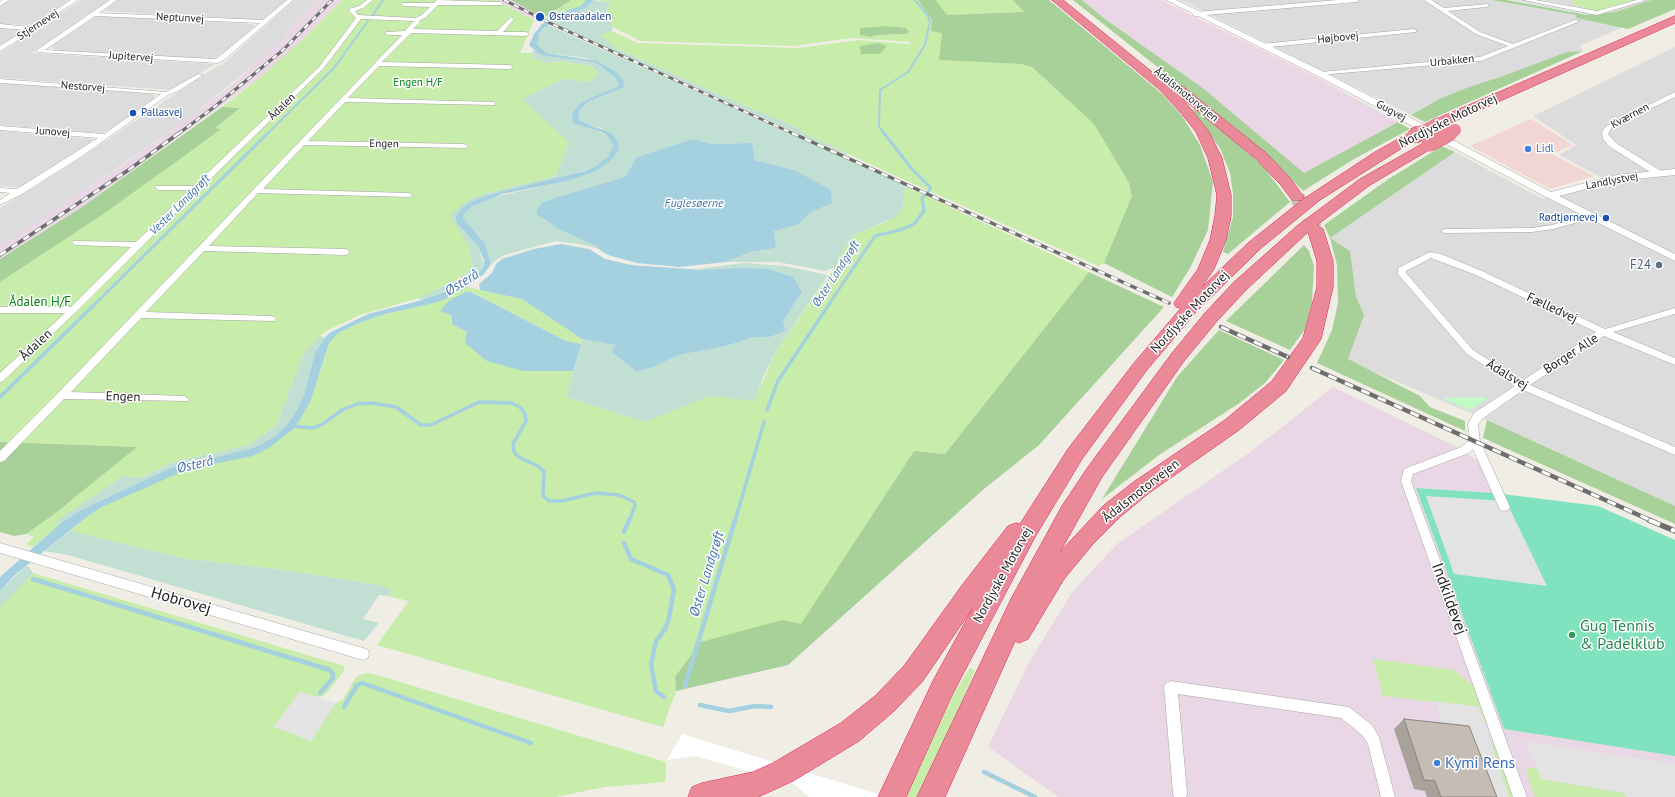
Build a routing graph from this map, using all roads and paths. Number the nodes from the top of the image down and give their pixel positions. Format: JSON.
{"nodes":[{"id":1,"x":6,"y":0,"type":"edge"},
{"id":2,"x":75,"y":0,"type":"edge"},
{"id":3,"x":114,"y":0,"type":"edge"},
{"id":4,"x":290,"y":0,"type":"edge"},
{"id":5,"x":370,"y":0,"type":"edge"},
{"id":6,"x":1057,"y":0,"type":"edge"},
{"id":7,"x":1068,"y":0,"type":"edge"},
{"id":8,"x":1170,"y":0,"type":"edge"},
{"id":9,"x":1357,"y":0,"type":"edge"},
{"id":10,"x":1427,"y":0,"type":"edge"},
{"id":11,"x":1526,"y":0,"type":"edge"},
{"id":12,"x":1643,"y":0,"type":"edge"},
{"id":13,"x":1321,"y":1,"type":"edge"},
{"id":14,"x":437,"y":2,"type":"edge"},
{"id":15,"x":0,"y":4,"type":"edge"},
{"id":16,"x":404,"y":4,"type":"dead end"},
{"id":17,"x":500,"y":4,"type":"dead end"},
{"id":18,"x":1486,"y":6,"type":"dead end"},
{"id":19,"x":1443,"y":10,"type":"junction"},
{"id":20,"x":95,"y":14,"type":"junction"},
{"id":21,"x":1195,"y":14,"type":"junction"},
{"id":22,"x":359,"y":18,"type":"junction"},
{"id":23,"x":1675,"y":18,"type":"edge"},
{"id":24,"x":511,"y":19,"type":"dead end"},
{"id":25,"x":416,"y":20,"type":"junction"},
{"id":26,"x":1577,"y":21,"type":"dead end"},
{"id":27,"x":265,"y":22,"type":"junction"},
{"id":28,"x":0,"y":26,"type":"edge"},
{"id":29,"x":33,"y":29,"type":"junction"},
{"id":30,"x":1675,"y":30,"type":"edge"},
{"id":31,"x":1414,"y":31,"type":"dead end"},
{"id":32,"x":388,"y":32,"type":"dead end"},
{"id":33,"x":409,"y":32,"type":"junction"},
{"id":34,"x":499,"y":33,"type":"junction"},
{"id":35,"x":526,"y":34,"type":"dead end"},
{"id":36,"x":1262,"y":46,"type":"junction"},
{"id":37,"x":1512,"y":46,"type":"junction"},
{"id":38,"x":0,"y":49,"type":"edge"},
{"id":39,"x":379,"y":64,"type":"junction"},
{"id":40,"x":510,"y":67,"type":"dead end"},
{"id":41,"x":1321,"y":74,"type":"junction"},
{"id":42,"x":200,"y":75,"type":"dead end"},
{"id":43,"x":0,"y":80,"type":"edge"},
{"id":44,"x":166,"y":94,"type":"junction"},
{"id":45,"x":1675,"y":94,"type":"edge"},
{"id":46,"x":344,"y":100,"type":"junction"},
{"id":47,"x":493,"y":104,"type":"dead end"},
{"id":48,"x":1482,"y":117,"type":"dead end"},
{"id":49,"x":1468,"y":124,"type":"dead end"},
{"id":50,"x":0,"y":128,"type":"edge"},
{"id":51,"x":106,"y":136,"type":"junction"},
{"id":52,"x":1421,"y":140,"type":"junction"},
{"id":53,"x":304,"y":143,"type":"junction"},
{"id":54,"x":464,"y":146,"type":"dead end"},
{"id":55,"x":1675,"y":172,"type":"edge"},
{"id":56,"x":1658,"y":174,"type":"junction"},
{"id":57,"x":159,"y":188,"type":"dead end"},
{"id":58,"x":196,"y":188,"type":"junction"},
{"id":59,"x":0,"y":190,"type":"edge"},
{"id":60,"x":257,"y":191,"type":"junction"},
{"id":61,"x":19,"y":192,"type":"junction"},
{"id":62,"x":409,"y":195,"type":"dead end"},
{"id":63,"x":1550,"y":195,"type":"junction"},
{"id":64,"x":1297,"y":196,"type":"tunnel mouth"},
{"id":65,"x":0,"y":203,"type":"edge"},
{"id":66,"x":1590,"y":216,"type":"junction"},
{"id":67,"x":1315,"y":229,"type":"tunnel mouth"},
{"id":68,"x":1445,"y":231,"type":"dead end"},
{"id":69,"x":76,"y":243,"type":"dead end"},
{"id":70,"x":138,"y":245,"type":"junction"},
{"id":71,"x":203,"y":248,"type":"junction"},
{"id":72,"x":346,"y":252,"type":"dead end"},
{"id":73,"x":1430,"y":255,"type":"joint"},
{"id":74,"x":1675,"y":258,"type":"edge"},
{"id":75,"x":0,"y":310,"type":"edge"},
{"id":76,"x":73,"y":310,"type":"junction"},
{"id":77,"x":1675,"y":311,"type":"edge"},
{"id":78,"x":139,"y":315,"type":"junction"},
{"id":79,"x":271,"y":319,"type":"dead end"},
{"id":80,"x":1604,"y":332,"type":"junction"},
{"id":81,"x":1675,"y":362,"type":"edge"},
{"id":82,"x":0,"y":379,"type":"edge"},
{"id":83,"x":1522,"y":386,"type":"junction"},
{"id":84,"x":62,"y":395,"type":"junction"},
{"id":85,"x":184,"y":400,"type":"dead end"},
{"id":86,"x":1475,"y":441,"type":"junction"},
{"id":87,"x":1675,"y":451,"type":"edge"},
{"id":88,"x":1072,"y":457,"type":"junction"},
{"id":89,"x":0,"y":458,"type":"edge"},
{"id":90,"x":1504,"y":506,"type":"dead end"},
{"id":91,"x":0,"y":548,"type":"edge"},
{"id":92,"x":363,"y":654,"type":"dead end"},
{"id":93,"x":943,"y":768,"type":"junction"},
{"id":94,"x":1180,"y":793,"type":"dead end"},
{"id":95,"x":702,"y":797,"type":"edge"},
{"id":96,"x":892,"y":797,"type":"edge"},
{"id":97,"x":931,"y":797,"type":"edge"},
{"id":98,"x":1388,"y":797,"type":"edge"},
{"id":99,"x":1520,"y":797,"type":"edge"}],
"edges":[{"from":1,"to":15,"type":"street"},
{"from":2,"to":29,"type":"street","name":"Stjernevej"},
{"from":3,"to":20,"type":"street","name":"Jupitervej"},
{"from":4,"to":27,"type":"street","name":"Jupitervej"},
{"from":5,"to":22,"type":"street"},
{"from":6,"to":88,"type":"highway","name":"Ådalsmotorvejen"},
{"from":7,"to":64,"type":"highway","name":"Ådalsmotorvejen"},
{"from":8,"to":21,"type":"street","name":"Gugvej"},
{"from":9,"to":13,"type":"street"},
{"from":10,"to":19,"type":"street"},
{"from":11,"to":12,"type":"street"},
{"from":13,"to":21,"type":"street"},
{"from":14,"to":16,"type":"street"},
{"from":14,"to":17,"type":"street"},
{"from":14,"to":25,"type":"street"},
{"from":18,"to":19,"type":"street"},
{"from":19,"to":37,"type":"street"},
{"from":20,"to":27,"type":"street","name":"Neptunvej"},
{"from":20,"to":27,"type":"street","name":"Jupitervej"},
{"from":21,"to":36,"type":"street","name":"Gugvej"},
{"from":22,"to":25,"type":"street"},
{"from":22,"to":58,"type":"street","name":"Ådalen"},
{"from":23,"to":52,"type":"highway","name":"Nordjyske Motorvej","bridge":true},
{"from":24,"to":34,"type":"street"},
{"from":25,"to":33,"type":"street"},
{"from":26,"to":37,"type":"street","name":"Urbakken"},
{"from":28,"to":29,"type":"street"},
{"from":29,"to":38,"type":"street","name":"Stjernevej"},
{"from":30,"to":48,"type":"highway","name":"Nordjyske Motorvej"},
{"from":31,"to":36,"type":"street","name":"Højbovej"},
{"from":32,"to":33,"type":"street"},
{"from":33,"to":34,"type":"street"},
{"from":33,"to":39,"type":"street"},
{"from":34,"to":35,"type":"street"},
{"from":36,"to":41,"type":"street","name":"Gugvej"},
{"from":37,"to":41,"type":"street","name":"Urbakken"},
{"from":39,"to":40,"type":"street"},
{"from":39,"to":46,"type":"street"},
{"from":41,"to":63,"type":"street","name":"Gugvej"},
{"from":42,"to":44,"type":"street"},
{"from":43,"to":44,"type":"street","name":"Nestorvej"},
{"from":44,"to":51,"type":"street"},
{"from":45,"to":56,"type":"street","name":"Kværnen"},
{"from":46,"to":47,"type":"street"},
{"from":46,"to":53,"type":"street"},
{"from":49,"to":52,"type":"highway","name":"Nordjyske Motorvej","bridge":true},
{"from":50,"to":51,"type":"street","name":"Junovej"},
{"from":51,"to":61,"type":"street"},
{"from":52,"to":88,"type":"highway","name":"Nordjyske Motorvej"},
{"from":52,"to":93,"type":"highway","name":"Nordjyske Motorvej"},
{"from":53,"to":54,"type":"street","name":"Engen"},
{"from":53,"to":60,"type":"street"},
{"from":55,"to":56,"type":"street","name":"Landlystvej"},
{"from":56,"to":63,"type":"street","name":"Landlystvej"},
{"from":57,"to":58,"type":"street"},
{"from":58,"to":70,"type":"street","name":"Ådalen"},
{"from":59,"to":61,"type":"street"},
{"from":60,"to":62,"type":"street"},
{"from":60,"to":71,"type":"street"},
{"from":61,"to":65,"type":"street"},
{"from":63,"to":66,"type":"street","name":"Gugvej"},
{"from":66,"to":68,"type":"street"},
{"from":66,"to":74,"type":"street","name":"Gugvej"},
{"from":67,"to":93,"type":"highway","name":"Ådalsmotorvejen"},
{"from":69,"to":70,"type":"street"},
{"from":70,"to":76,"type":"street","name":"Ådalen"},
{"from":71,"to":72,"type":"street"},
{"from":71,"to":78,"type":"street"},
{"from":73,"to":80,"type":"street","name":"Fælledvej"},
{"from":73,"to":83,"type":"street","name":"Ådalsvej"},
{"from":75,"to":76,"type":"street","name":"Ådalen"},
{"from":76,"to":82,"type":"street","name":"Ådalen"},
{"from":77,"to":80,"type":"street","name":"Borger Alle"},
{"from":78,"to":79,"type":"street"},
{"from":78,"to":84,"type":"street"},
{"from":80,"to":81,"type":"street","name":"Fælledvej"},
{"from":80,"to":83,"type":"street","name":"Borger Alle"},
{"from":83,"to":86,"type":"street","name":"Borger Alle"},
{"from":83,"to":87,"type":"street","name":"Ådalsvej"},
{"from":84,"to":85,"type":"street","name":"Engen"},
{"from":84,"to":89,"type":"street"},
{"from":86,"to":90,"type":"street","name":"Borger Alle"},
{"from":86,"to":99,"type":"street","name":"Indkildevej"},
{"from":88,"to":95,"type":"highway"},
{"from":88,"to":96,"type":"highway","name":"Nordjyske Motorvej"},
{"from":91,"to":92,"type":"street","name":"Hobrovej"},
{"from":93,"to":97,"type":"highway","name":"Nordjyske Motorvej"},
{"from":94,"to":98,"type":"street"}]}
